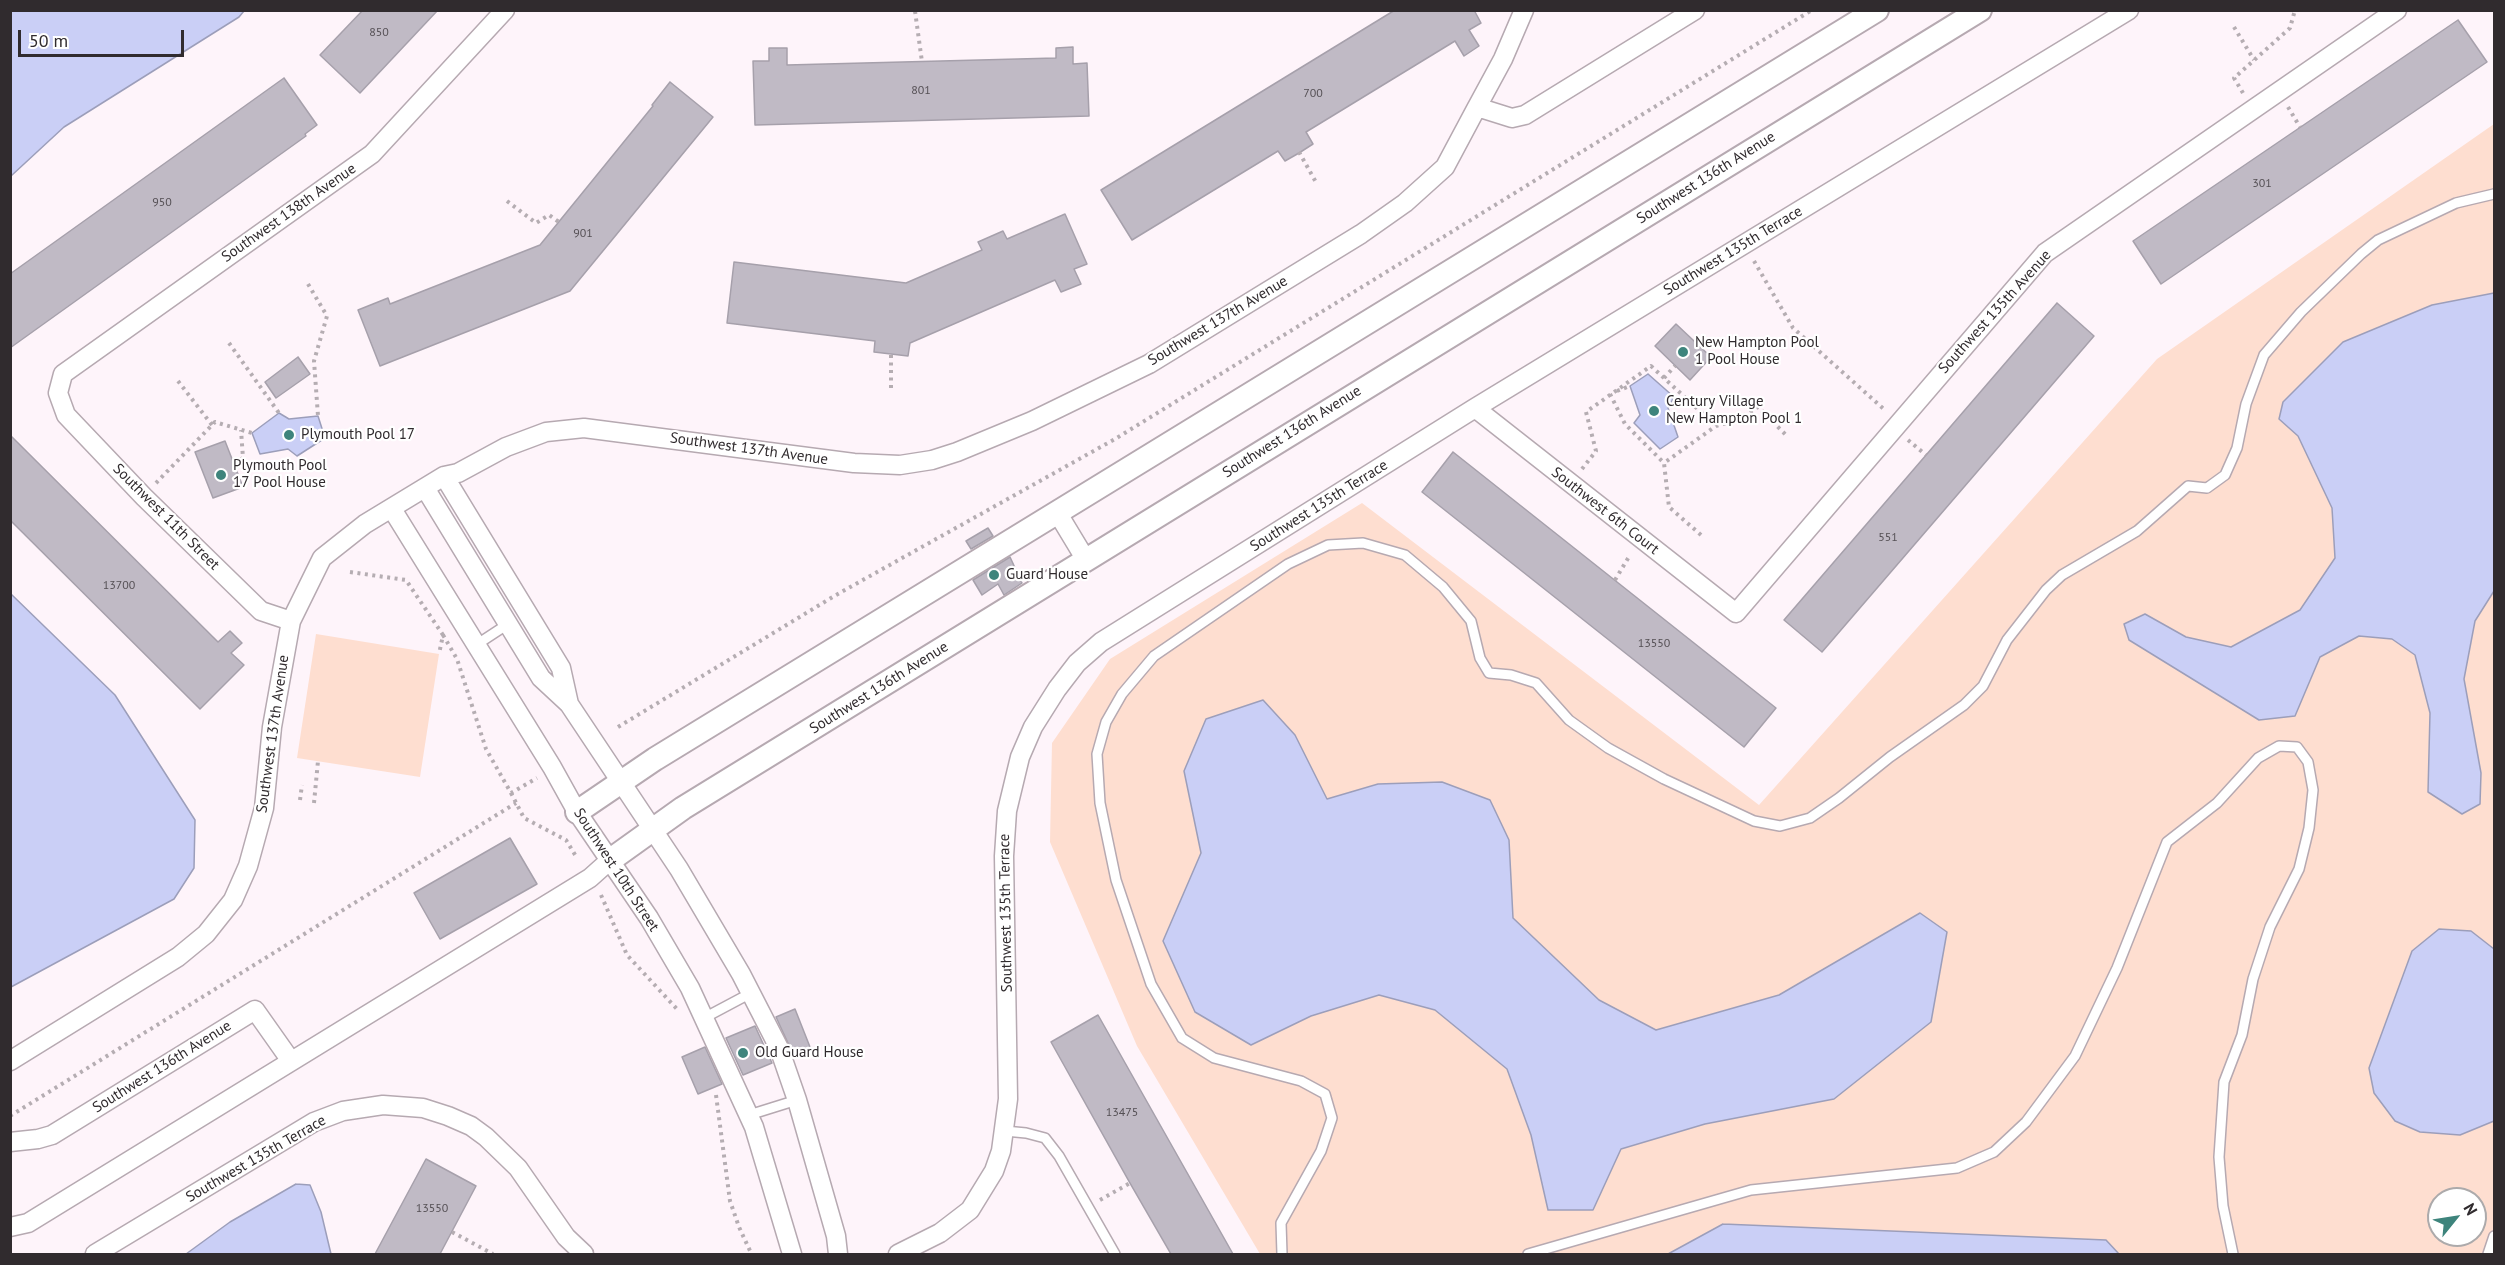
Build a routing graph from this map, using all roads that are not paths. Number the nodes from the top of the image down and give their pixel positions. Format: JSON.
{"nodes":[{"id":1,"x":505,"y":10,"type":"edge"},
{"id":2,"x":1524,"y":10,"type":"edge"},
{"id":3,"x":1695,"y":10,"type":"edge"},
{"id":4,"x":1877,"y":10,"type":"edge"},
{"id":5,"x":1980,"y":10,"type":"edge"},
{"id":6,"x":2129,"y":10,"type":"edge"},
{"id":7,"x":2397,"y":10,"type":"edge"},
{"id":8,"x":1477,"y":107,"type":"junction"},
{"id":9,"x":2494,"y":194,"type":"edge"},
{"id":10,"x":58,"y":393,"type":"joint"},
{"id":11,"x":1475,"y":408,"type":"junction"},
{"id":12,"x":444,"y":476,"type":"junction"},
{"id":13,"x":425,"y":488,"type":"junction"},
{"id":14,"x":392,"y":509,"type":"junction"},
{"id":15,"x":1057,"y":512,"type":"junction"},
{"id":16,"x":1086,"y":560,"type":"junction"},
{"id":17,"x":1736,"y":613,"type":"joint"},
{"id":18,"x":291,"y":621,"type":"junction"},
{"id":19,"x":508,"y":624,"type":"junction"},
{"id":20,"x":476,"y":645,"type":"junction"},
{"id":21,"x":569,"y":704,"type":"junction"},
{"id":22,"x":621,"y":783,"type":"junction"},
{"id":23,"x":577,"y":812,"type":"junction"},
{"id":24,"x":652,"y":828,"type":"junction"},
{"id":25,"x":609,"y":861,"type":"junction"},
{"id":26,"x":751,"y":993,"type":"junction"},
{"id":27,"x":704,"y":1018,"type":"junction"},
{"id":28,"x":10,"y":1061,"type":"edge"},
{"id":29,"x":291,"y":1061,"type":"junction"},
{"id":30,"x":798,"y":1100,"type":"junction"},
{"id":31,"x":749,"y":1115,"type":"junction"},
{"id":32,"x":1005,"y":1131,"type":"junction"},
{"id":33,"x":10,"y":1142,"type":"edge"},
{"id":34,"x":10,"y":1227,"type":"edge"},
{"id":35,"x":2494,"y":1236,"type":"edge"},
{"id":36,"x":95,"y":1254,"type":"edge"},
{"id":37,"x":584,"y":1254,"type":"edge"},
{"id":38,"x":792,"y":1254,"type":"edge"},
{"id":39,"x":838,"y":1254,"type":"edge"},
{"id":40,"x":898,"y":1254,"type":"edge"},
{"id":41,"x":1114,"y":1254,"type":"edge"},
{"id":42,"x":1282,"y":1254,"type":"edge"},
{"id":43,"x":1528,"y":1254,"type":"edge"},
{"id":44,"x":2233,"y":1254,"type":"edge"},
{"id":45,"x":2488,"y":1254,"type":"edge"}],
"edges":[{"from":1,"to":10,"type":"street","name":"Southwest 138th Avenue"},
{"from":2,"to":8,"type":"street","name":"Southwest 137th Avenue"},
{"from":3,"to":8,"type":"street"},
{"from":4,"to":15,"type":"street"},
{"from":5,"to":16,"type":"street","name":"Southwest 136th Avenue"},
{"from":6,"to":11,"type":"street","name":"Southwest 135th Terrace"},
{"from":7,"to":17,"type":"street","name":"Southwest 135th Avenue"},
{"from":8,"to":12,"type":"street","name":"Southwest 137th Avenue"},
{"from":9,"to":42,"type":"lane"},
{"from":10,"to":18,"type":"street","name":"Southwest 11th Street"},
{"from":11,"to":17,"type":"street","name":"Southwest 6th Court"},
{"from":11,"to":32,"type":"street","name":"Southwest 135th Terrace"},
{"from":12,"to":13,"type":"street","name":"Southwest 137th Avenue"},
{"from":12,"to":21,"type":"street"},
{"from":13,"to":14,"type":"street","name":"Southwest 137th Avenue"},
{"from":13,"to":19,"type":"street"},
{"from":14,"to":18,"type":"street","name":"Southwest 137th Avenue"},
{"from":14,"to":20,"type":"street","name":"Southwest 10th Street"},
{"from":15,"to":16,"type":"street"},
{"from":15,"to":22,"type":"street"},
{"from":16,"to":24,"type":"street","name":"Southwest 136th Avenue"},
{"from":18,"to":28,"type":"street","name":"Southwest 137th Avenue"},
{"from":19,"to":20,"type":"lane"},
{"from":19,"to":21,"type":"street"},
{"from":20,"to":23,"type":"street","name":"Southwest 10th Street"},
{"from":21,"to":22,"type":"street"},
{"from":22,"to":23,"type":"street"},
{"from":22,"to":24,"type":"street"},
{"from":23,"to":25,"type":"street","name":"Southwest 10th Street"},
{"from":24,"to":25,"type":"street","name":"Southwest 136th Avenue"},
{"from":24,"to":26,"type":"street"},
{"from":25,"to":27,"type":"street","name":"Southwest 10th Street"},
{"from":25,"to":29,"type":"street"},
{"from":26,"to":27,"type":"lane"},
{"from":26,"to":30,"type":"street"},
{"from":27,"to":31,"type":"street","name":"Southwest 10th Street"},
{"from":29,"to":33,"type":"street","name":"Southwest 136th Avenue"},
{"from":29,"to":34,"type":"street"},
{"from":30,"to":31,"type":"lane"},
{"from":30,"to":39,"type":"street"},
{"from":31,"to":38,"type":"street","name":"Southwest 10th Street"},
{"from":32,"to":40,"type":"street","name":"Southwest 135th Terrace"},
{"from":32,"to":41,"type":"lane"},
{"from":35,"to":45,"type":"lane"},
{"from":36,"to":37,"type":"street","name":"Southwest 135th Terrace"},
{"from":43,"to":44,"type":"lane"}]}
